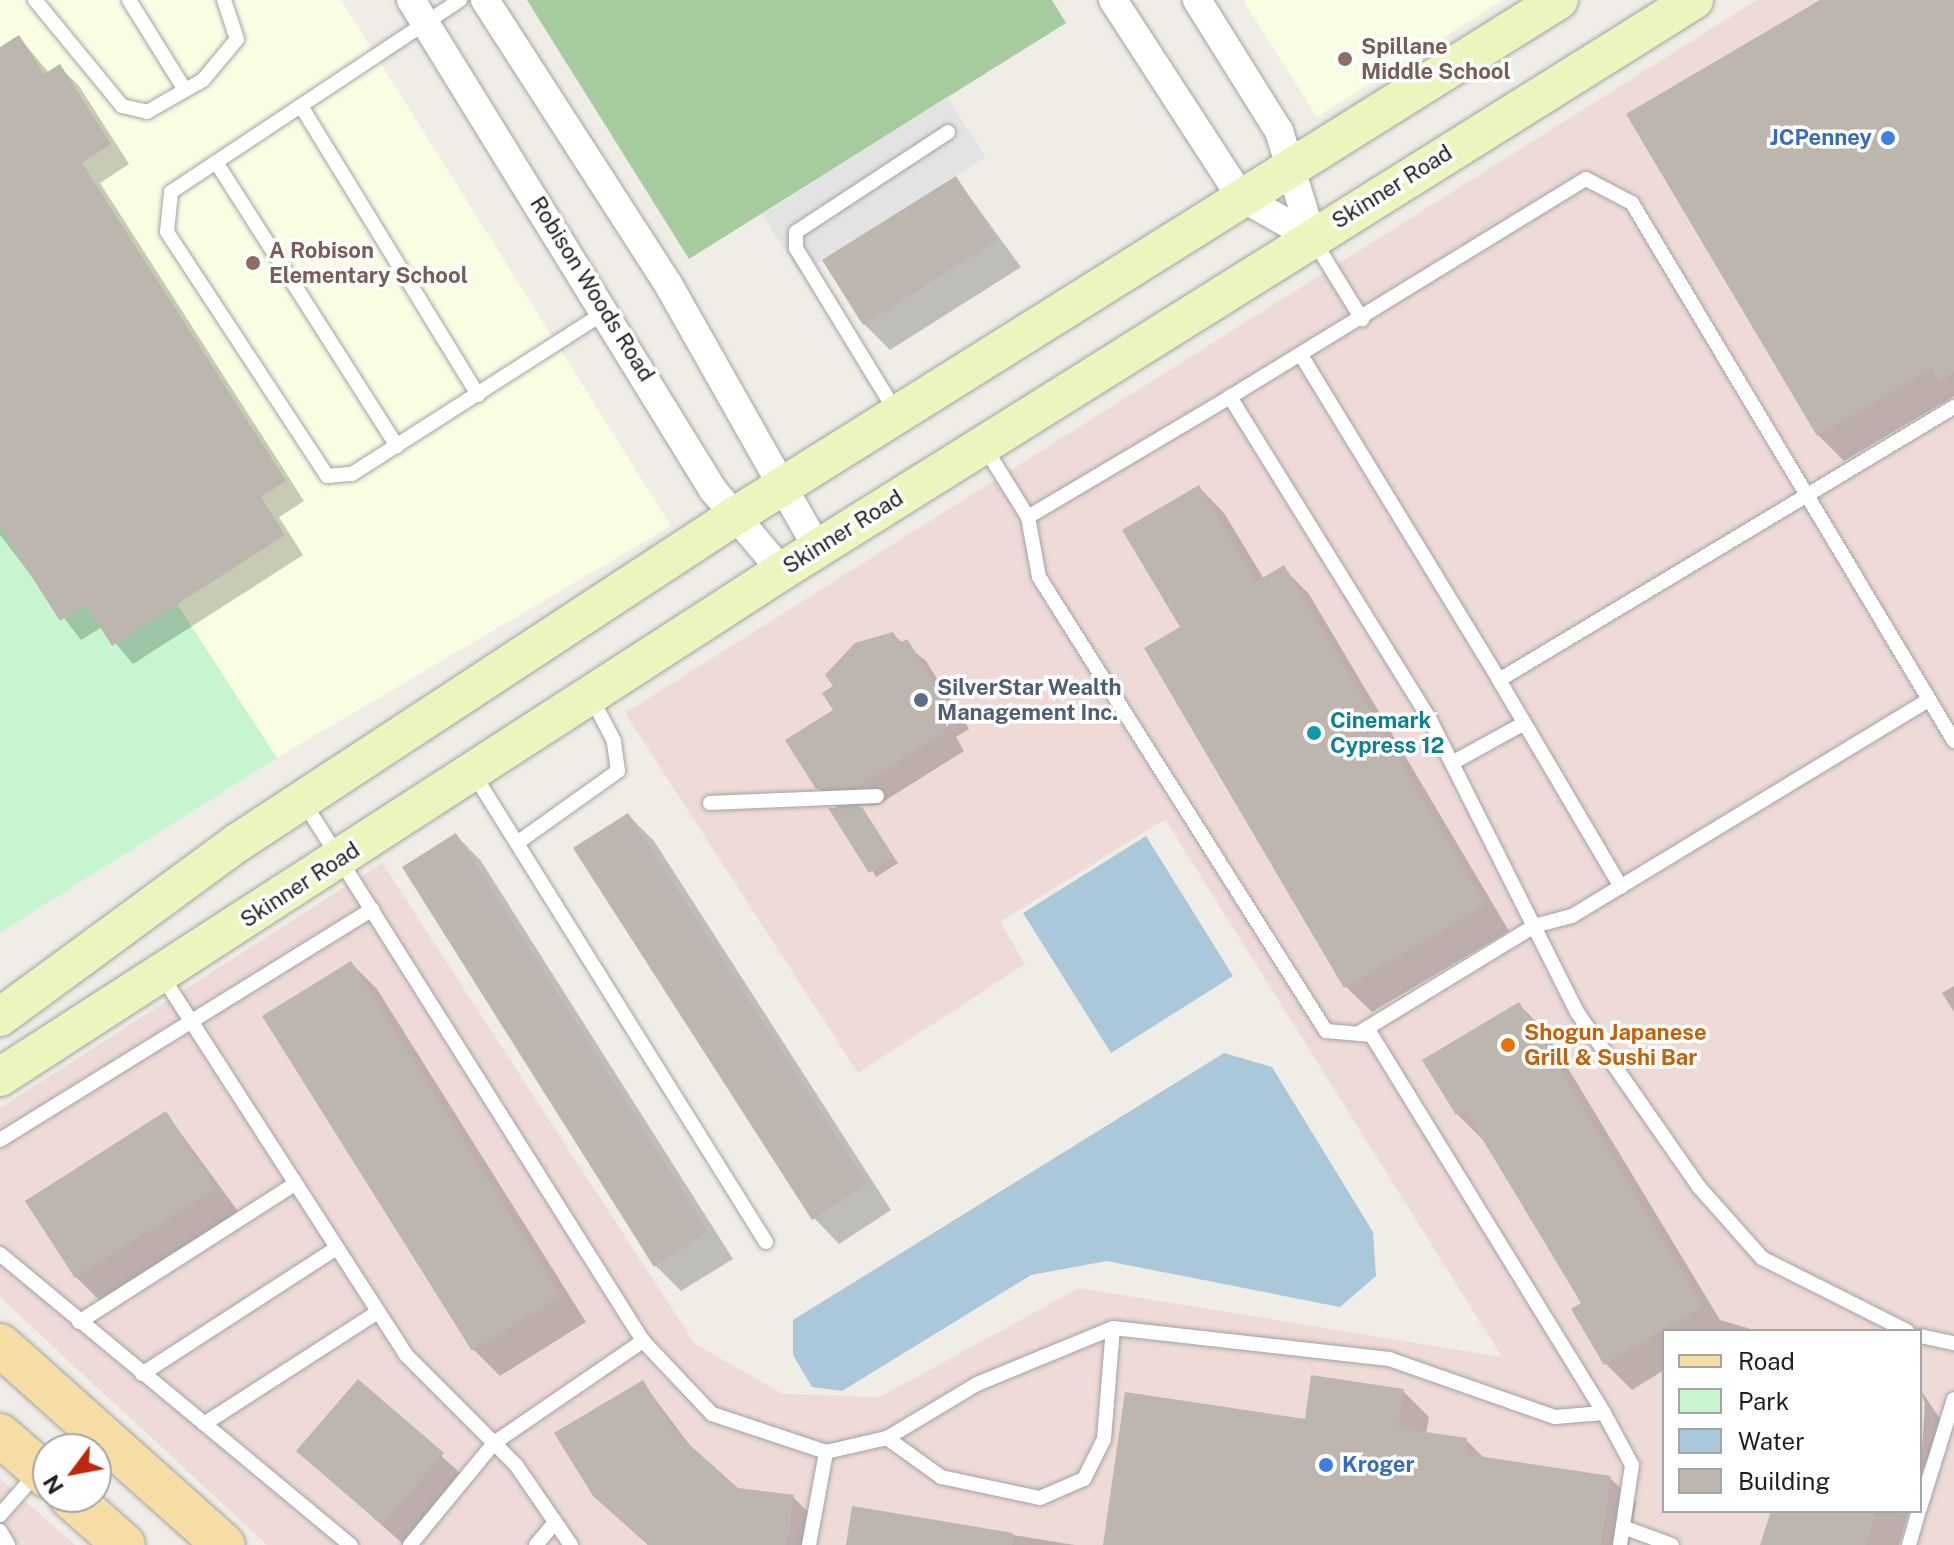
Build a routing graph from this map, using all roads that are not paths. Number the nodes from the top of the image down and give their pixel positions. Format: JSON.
{"nodes":[{"id":1,"x":35,"y":0,"type":"edge"},
{"id":2,"x":129,"y":0,"type":"edge"},
{"id":3,"x":224,"y":0,"type":"edge"},
{"id":4,"x":460,"y":0,"type":"edge"},
{"id":5,"x":485,"y":0,"type":"edge"},
{"id":6,"x":1113,"y":0,"type":"edge"},
{"id":7,"x":1197,"y":0,"type":"edge"},
{"id":8,"x":1559,"y":0,"type":"edge"},
{"id":9,"x":1694,"y":0,"type":"edge"},
{"id":10,"x":418,"y":11,"type":"edge"},
{"id":11,"x":185,"y":90,"type":"junction"},
{"id":12,"x":301,"y":106,"type":"junction"},
{"id":13,"x":948,"y":132,"type":"dead end"},
{"id":14,"x":216,"y":162,"type":"junction"},
{"id":15,"x":1295,"y":164,"type":"junction"},
{"id":16,"x":1241,"y":197,"type":"junction"},
{"id":17,"x":1312,"y":237,"type":"junction"},
{"id":18,"x":608,"y":310,"type":"junction"},
{"id":19,"x":1362,"y":319,"type":"junction"},
{"id":20,"x":1301,"y":355,"type":"junction"},
{"id":21,"x":478,"y":395,"type":"junction"},
{"id":22,"x":1230,"y":397,"type":"junction"},
{"id":23,"x":1954,"y":407,"type":"edge"},
{"id":24,"x":898,"y":416,"type":"junction"},
{"id":25,"x":982,"y":444,"type":"junction"},
{"id":26,"x":397,"y":446,"type":"junction"},
{"id":27,"x":784,"y":485,"type":"junction"},
{"id":28,"x":1809,"y":494,"type":"junction"},
{"id":29,"x":735,"y":516,"type":"junction"},
{"id":30,"x":1028,"y":517,"type":"junction"},
{"id":31,"x":818,"y":549,"type":"junction"},
{"id":32,"x":782,"y":571,"type":"junction"},
{"id":33,"x":1499,"y":680,"type":"junction"},
{"id":34,"x":590,"y":696,"type":"junction"},
{"id":35,"x":1929,"y":700,"type":"junction"},
{"id":36,"x":1523,"y":724,"type":"junction"},
{"id":37,"x":1954,"y":741,"type":"edge"},
{"id":38,"x":1452,"y":763,"type":"junction"},
{"id":39,"x":473,"y":773,"type":"junction"},
{"id":40,"x":877,"y":796,"type":"dead end"},
{"id":41,"x":303,"y":800,"type":"junction"},
{"id":42,"x":710,"y":803,"type":"dead end"},
{"id":43,"x":517,"y":843,"type":"junction"},
{"id":44,"x":341,"y":859,"type":"junction"},
{"id":45,"x":1621,"y":887,"type":"junction"},
{"id":46,"x":372,"y":909,"type":"junction"},
{"id":47,"x":1534,"y":926,"type":"junction"},
{"id":48,"x":161,"y":974,"type":"junction"},
{"id":49,"x":0,"y":1017,"type":"edge"},
{"id":50,"x":193,"y":1025,"type":"junction"},
{"id":51,"x":1359,"y":1033,"type":"junction"},
{"id":52,"x":0,"y":1077,"type":"edge"},
{"id":53,"x":0,"y":1140,"type":"edge"},
{"id":54,"x":295,"y":1184,"type":"junction"},
{"id":55,"x":766,"y":1242,"type":"dead end"},
{"id":56,"x":337,"y":1248,"type":"junction"},
{"id":57,"x":0,"y":1254,"type":"edge"},
{"id":58,"x":378,"y":1312,"type":"junction"},
{"id":59,"x":79,"y":1322,"type":"junction"},
{"id":60,"x":1113,"y":1328,"type":"junction"},
{"id":61,"x":1903,"y":1329,"type":"edge"},
{"id":62,"x":1922,"y":1336,"type":"edge"},
{"id":63,"x":643,"y":1341,"type":"junction"},
{"id":64,"x":1954,"y":1343,"type":"edge"},
{"id":65,"x":0,"y":1345,"type":"edge"},
{"id":66,"x":142,"y":1374,"type":"junction"},
{"id":67,"x":1954,"y":1399,"type":"edge"},
{"id":68,"x":1604,"y":1413,"type":"junction"},
{"id":69,"x":204,"y":1424,"type":"junction"},
{"id":70,"x":0,"y":1435,"type":"edge"},
{"id":71,"x":887,"y":1438,"type":"junction"},
{"id":72,"x":494,"y":1443,"type":"junction"},
{"id":73,"x":826,"y":1452,"type":"junction"},
{"id":74,"x":32,"y":1463,"type":"edge"},
{"id":75,"x":32,"y":1494,"type":"edge"},
{"id":76,"x":1922,"y":1503,"type":"edge"},
{"id":77,"x":88,"y":1513,"type":"edge"},
{"id":78,"x":1919,"y":1513,"type":"edge"},
{"id":79,"x":0,"y":1515,"type":"edge"},
{"id":80,"x":555,"y":1522,"type":"junction"},
{"id":81,"x":1623,"y":1527,"type":"junction"},
{"id":82,"x":0,"y":1531,"type":"edge"},
{"id":83,"x":8,"y":1545,"type":"edge"},
{"id":84,"x":124,"y":1545,"type":"edge"},
{"id":85,"x":224,"y":1545,"type":"edge"},
{"id":86,"x":351,"y":1545,"type":"edge"},
{"id":87,"x":410,"y":1545,"type":"edge"},
{"id":88,"x":536,"y":1545,"type":"edge"},
{"id":89,"x":571,"y":1545,"type":"edge"},
{"id":90,"x":809,"y":1545,"type":"edge"},
{"id":91,"x":1620,"y":1545,"type":"edge"},
{"id":92,"x":1672,"y":1545,"type":"edge"},
{"id":93,"x":1909,"y":1545,"type":"edge"}],
"edges":[{"from":1,"to":11,"type":"lane"},
{"from":2,"to":11,"type":"lane"},
{"from":3,"to":11,"type":"lane"},
{"from":4,"to":10,"type":"lane"},
{"from":5,"to":27,"type":"street"},
{"from":6,"to":16,"type":"street"},
{"from":7,"to":15,"type":"street"},
{"from":8,"to":15,"type":"street"},
{"from":9,"to":17,"type":"street","name":"Skinner Road"},
{"from":10,"to":12,"type":"lane"},
{"from":10,"to":18,"type":"street","name":"Robison Woods Road"},
{"from":12,"to":14,"type":"lane"},
{"from":12,"to":21,"type":"lane"},
{"from":13,"to":24,"type":"lane"},
{"from":14,"to":26,"type":"lane"},
{"from":14,"to":26,"type":"lane"},
{"from":15,"to":16,"type":"street"},
{"from":15,"to":17,"type":"street"},
{"from":16,"to":17,"type":"street"},
{"from":16,"to":24,"type":"street"},
{"from":17,"to":19,"type":"lane"},
{"from":17,"to":25,"type":"street","name":"Skinner Road"},
{"from":18,"to":21,"type":"lane"},
{"from":18,"to":29,"type":"street","name":"Robison Woods Road"},
{"from":19,"to":20,"type":"lane"},
{"from":19,"to":28,"type":"lane"},
{"from":20,"to":22,"type":"lane"},
{"from":20,"to":33,"type":"lane"},
{"from":21,"to":26,"type":"lane"},
{"from":22,"to":30,"type":"lane"},
{"from":22,"to":38,"type":"lane"},
{"from":23,"to":28,"type":"lane"},
{"from":24,"to":27,"type":"street"},
{"from":25,"to":30,"type":"lane"},
{"from":25,"to":31,"type":"street","name":"Skinner Road"},
{"from":27,"to":29,"type":"street"},
{"from":27,"to":31,"type":"street"},
{"from":28,"to":33,"type":"lane"},
{"from":28,"to":35,"type":"lane"},
{"from":29,"to":32,"type":"street","name":"Robison Woods Road"},
{"from":29,"to":41,"type":"street"},
{"from":30,"to":51,"type":"lane"},
{"from":31,"to":32,"type":"street","name":"Skinner Road"},
{"from":32,"to":34,"type":"street","name":"Skinner Road"},
{"from":33,"to":36,"type":"lane"},
{"from":34,"to":39,"type":"street","name":"Skinner Road"},
{"from":34,"to":43,"type":"lane"},
{"from":35,"to":37,"type":"lane"},
{"from":35,"to":45,"type":"lane"},
{"from":36,"to":38,"type":"lane"},
{"from":36,"to":45,"type":"lane"},
{"from":38,"to":47,"type":"lane"},
{"from":39,"to":43,"type":"lane"},
{"from":39,"to":44,"type":"street","name":"Skinner Road"},
{"from":40,"to":42,"type":"lane"},
{"from":41,"to":44,"type":"lane"},
{"from":41,"to":49,"type":"street"},
{"from":43,"to":55,"type":"lane"},
{"from":44,"to":46,"type":"lane"},
{"from":44,"to":48,"type":"street","name":"Skinner Road"},
{"from":45,"to":47,"type":"lane"},
{"from":46,"to":50,"type":"lane"},
{"from":46,"to":63,"type":"lane"},
{"from":47,"to":51,"type":"lane"},
{"from":47,"to":61,"type":"lane"},
{"from":48,"to":50,"type":"lane"},
{"from":48,"to":52,"type":"street","name":"Skinner Road"},
{"from":50,"to":53,"type":"lane"},
{"from":50,"to":54,"type":"lane"},
{"from":51,"to":68,"type":"lane"},
{"from":54,"to":56,"type":"lane"},
{"from":54,"to":59,"type":"lane"},
{"from":56,"to":58,"type":"lane"},
{"from":56,"to":66,"type":"lane"},
{"from":57,"to":59,"type":"lane"},
{"from":58,"to":69,"type":"lane"},
{"from":58,"to":72,"type":"lane"},
{"from":59,"to":66,"type":"lane"},
{"from":60,"to":68,"type":"lane"},
{"from":60,"to":71,"type":"lane"},
{"from":60,"to":71,"type":"lane"},
{"from":62,"to":64,"type":"lane"},
{"from":63,"to":72,"type":"lane"},
{"from":63,"to":73,"type":"lane"},
{"from":65,"to":85,"type":"main road"},
{"from":66,"to":69,"type":"lane"},
{"from":67,"to":76,"type":"lane"},
{"from":68,"to":81,"type":"lane"},
{"from":69,"to":86,"type":"lane"},
{"from":70,"to":74,"type":"main road"},
{"from":71,"to":73,"type":"lane"},
{"from":72,"to":80,"type":"lane"},
{"from":72,"to":87,"type":"lane"},
{"from":73,"to":90,"type":"lane"},
{"from":75,"to":79,"type":"lane"},
{"from":77,"to":84,"type":"main road"},
{"from":78,"to":93,"type":"lane"},
{"from":80,"to":88,"type":"lane"},
{"from":80,"to":89,"type":"lane"},
{"from":81,"to":91,"type":"lane"},
{"from":81,"to":92,"type":"lane"},
{"from":82,"to":83,"type":"lane"}]}
